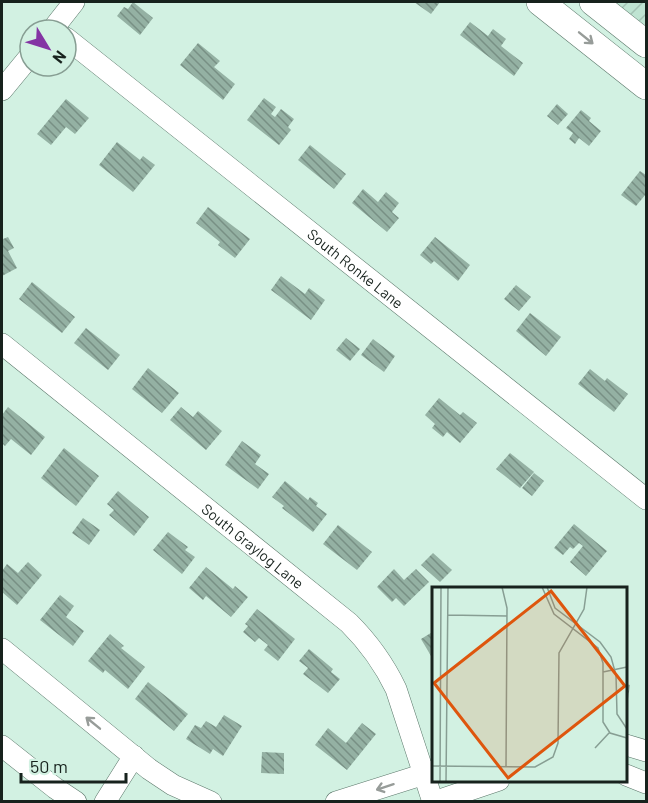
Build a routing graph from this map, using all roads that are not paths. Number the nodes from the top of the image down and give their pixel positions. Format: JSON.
{"nodes":[{"id":1,"x":74,"y":2,"type":"edge"},
{"id":2,"x":540,"y":2,"type":"edge"},
{"id":3,"x":593,"y":2,"type":"edge"},
{"id":4,"x":64,"y":18,"type":"edge"},
{"id":5,"x":646,"y":44,"type":"edge"},
{"id":6,"x":78,"y":49,"type":"edge"},
{"id":7,"x":18,"y":71,"type":"edge"},
{"id":8,"x":646,"y":86,"type":"edge"},
{"id":9,"x":2,"y":90,"type":"edge"},
{"id":10,"x":2,"y":344,"type":"edge"},
{"id":11,"x":646,"y":499,"type":"edge"},
{"id":12,"x":2,"y":649,"type":"edge"},
{"id":13,"x":627,"y":745,"type":"edge"},
{"id":14,"x":2,"y":746,"type":"edge"},
{"id":15,"x":646,"y":751,"type":"edge"},
{"id":16,"x":134,"y":756,"type":"junction"},
{"id":17,"x":429,"y":772,"type":"edge"},
{"id":18,"x":627,"y":775,"type":"edge"},
{"id":19,"x":493,"y":782,"type":"edge"},
{"id":20,"x":646,"y":783,"type":"edge"},
{"id":21,"x":76,"y":801,"type":"edge"},
{"id":22,"x":105,"y":801,"type":"edge"},
{"id":23,"x":211,"y":801,"type":"edge"},
{"id":24,"x":336,"y":801,"type":"edge"},
{"id":25,"x":434,"y":801,"type":"edge"}],
"edges":[{"from":1,"to":4,"type":"street"},
{"from":2,"to":8,"type":"main road","one_way":true},
{"from":3,"to":5,"type":"main road"},
{"from":6,"to":11,"type":"street","name":"South Ronke Lane"},
{"from":7,"to":9,"type":"street"},
{"from":10,"to":17,"type":"street","name":"South Graylog Lane"},
{"from":16,"to":12,"type":"street","one_way":true},
{"from":13,"to":15,"type":"street"},
{"from":14,"to":21,"type":"street"},
{"from":16,"to":22,"type":"street"},
{"from":16,"to":23,"type":"street"},
{"from":17,"to":24,"type":"street","one_way":true},
{"from":17,"to":25,"type":"street","name":"South Graylog Lane"},
{"from":18,"to":20,"type":"street"},
{"from":19,"to":25,"type":"street"}]}
